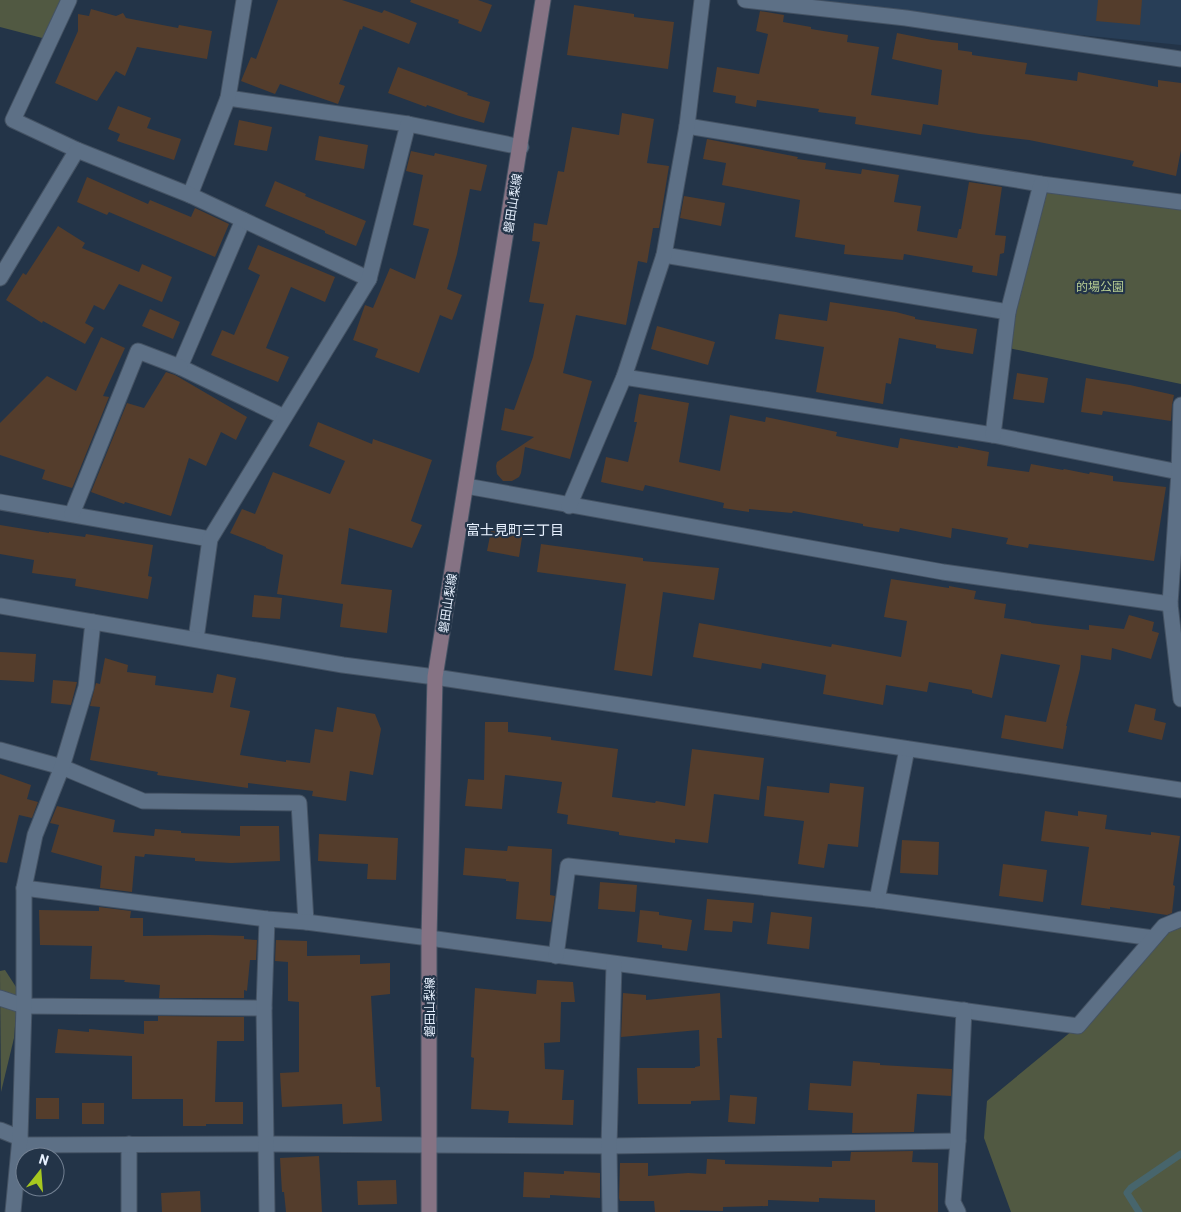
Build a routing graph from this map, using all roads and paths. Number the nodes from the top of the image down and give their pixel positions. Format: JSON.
{"nodes":[{"id":1,"x":69,"y":0,"type":"edge"},
{"id":2,"x":244,"y":0,"type":"edge"},
{"id":3,"x":543,"y":0,"type":"edge"},
{"id":4,"x":702,"y":0,"type":"edge"},
{"id":5,"x":745,"y":0,"type":"edge"},
{"id":6,"x":1181,"y":59,"type":"edge"},
{"id":7,"x":228,"y":98,"type":"junction"},
{"id":8,"x":408,"y":124,"type":"junction"},
{"id":9,"x":687,"y":126,"type":"junction"},
{"id":10,"x":521,"y":147,"type":"junction"},
{"id":11,"x":77,"y":150,"type":"junction"},
{"id":12,"x":1040,"y":184,"type":"junction"},
{"id":13,"x":190,"y":195,"type":"junction"},
{"id":14,"x":1181,"y":202,"type":"edge"},
{"id":15,"x":242,"y":220,"type":"junction"},
{"id":16,"x":664,"y":255,"type":"junction"},
{"id":17,"x":0,"y":278,"type":"edge"},
{"id":18,"x":369,"y":279,"type":"junction"},
{"id":19,"x":1008,"y":312,"type":"junction"},
{"id":20,"x":180,"y":367,"type":"junction"},
{"id":21,"x":624,"y":378,"type":"junction"},
{"id":22,"x":1181,"y":405,"type":"edge"},
{"id":23,"x":284,"y":418,"type":"junction"},
{"id":24,"x":992,"y":435,"type":"junction"},
{"id":25,"x":1179,"y":472,"type":"junction"},
{"id":26,"x":466,"y":486,"type":"junction"},
{"id":27,"x":0,"y":502,"type":"edge"},
{"id":28,"x":569,"y":506,"type":"junction"},
{"id":29,"x":72,"y":514,"type":"junction"},
{"id":30,"x":210,"y":539,"type":"junction"},
{"id":31,"x":1170,"y":604,"type":"junction"},
{"id":32,"x":0,"y":606,"type":"edge"},
{"id":33,"x":93,"y":622,"type":"junction"},
{"id":34,"x":196,"y":639,"type":"junction"},
{"id":35,"x":435,"y":677,"type":"junction"},
{"id":36,"x":1181,"y":699,"type":"edge"},
{"id":37,"x":907,"y":749,"type":"junction"},
{"id":38,"x":0,"y":750,"type":"edge"},
{"id":39,"x":62,"y":767,"type":"junction"},
{"id":40,"x":1181,"y":790,"type":"edge"},
{"id":41,"x":24,"y":888,"type":"junction"},
{"id":42,"x":877,"y":900,"type":"junction"},
{"id":43,"x":1181,"y":918,"type":"edge"},
{"id":44,"x":267,"y":920,"type":"junction"},
{"id":45,"x":306,"y":922,"type":"junction"},
{"id":46,"x":430,"y":938,"type":"junction"},
{"id":47,"x":1153,"y":938,"type":"junction"},
{"id":48,"x":556,"y":956,"type":"junction"},
{"id":49,"x":614,"y":964,"type":"junction"},
{"id":50,"x":0,"y":998,"type":"edge"},
{"id":51,"x":24,"y":1006,"type":"junction"},
{"id":52,"x":264,"y":1008,"type":"junction"},
{"id":53,"x":964,"y":1010,"type":"junction"},
{"id":54,"x":0,"y":1130,"type":"edge"},
{"id":55,"x":20,"y":1141,"type":"junction"},
{"id":56,"x":958,"y":1141,"type":"junction"},
{"id":57,"x":129,"y":1144,"type":"junction"},
{"id":58,"x":265,"y":1144,"type":"junction"},
{"id":59,"x":429,"y":1145,"type":"junction"},
{"id":60,"x":609,"y":1146,"type":"junction"},
{"id":61,"x":0,"y":1210,"type":"edge"},
{"id":62,"x":7,"y":1212,"type":"edge"},
{"id":63,"x":13,"y":1212,"type":"edge"},
{"id":64,"x":129,"y":1212,"type":"edge"},
{"id":65,"x":267,"y":1212,"type":"edge"},
{"id":66,"x":429,"y":1212,"type":"edge"},
{"id":67,"x":610,"y":1212,"type":"edge"},
{"id":68,"x":958,"y":1212,"type":"edge"}],
"edges":[{"from":1,"to":11,"type":"street"},
{"from":2,"to":7,"type":"street"},
{"from":3,"to":10,"type":"main road","name":"磐田山梨線"},
{"from":4,"to":9,"type":"street"},
{"from":5,"to":6,"type":"street"},
{"from":7,"to":8,"type":"street"},
{"from":7,"to":13,"type":"street"},
{"from":8,"to":10,"type":"street"},
{"from":8,"to":18,"type":"street"},
{"from":9,"to":12,"type":"street"},
{"from":9,"to":16,"type":"street"},
{"from":10,"to":26,"type":"main road","name":"磐田山梨線"},
{"from":11,"to":13,"type":"street"},
{"from":11,"to":17,"type":"street"},
{"from":12,"to":14,"type":"street"},
{"from":12,"to":19,"type":"street"},
{"from":13,"to":15,"type":"street"},
{"from":15,"to":18,"type":"street"},
{"from":15,"to":20,"type":"street"},
{"from":16,"to":19,"type":"street"},
{"from":16,"to":21,"type":"street"},
{"from":18,"to":23,"type":"street"},
{"from":19,"to":24,"type":"street"},
{"from":20,"to":23,"type":"street"},
{"from":20,"to":29,"type":"street"},
{"from":21,"to":24,"type":"street"},
{"from":21,"to":28,"type":"street"},
{"from":22,"to":25,"type":"street"},
{"from":23,"to":30,"type":"street"},
{"from":24,"to":25,"type":"street"},
{"from":25,"to":31,"type":"street"},
{"from":26,"to":28,"type":"street"},
{"from":26,"to":35,"type":"main road","name":"磐田山梨線"},
{"from":27,"to":29,"type":"street"},
{"from":28,"to":31,"type":"street"},
{"from":29,"to":30,"type":"street"},
{"from":30,"to":34,"type":"street"},
{"from":31,"to":36,"type":"street"},
{"from":32,"to":33,"type":"street"},
{"from":33,"to":34,"type":"street"},
{"from":33,"to":39,"type":"street"},
{"from":34,"to":35,"type":"street"},
{"from":35,"to":37,"type":"street"},
{"from":35,"to":46,"type":"main road","name":"磐田山梨線"},
{"from":37,"to":40,"type":"street"},
{"from":37,"to":42,"type":"street"},
{"from":38,"to":39,"type":"street"},
{"from":39,"to":41,"type":"street"},
{"from":39,"to":45,"type":"street"},
{"from":41,"to":44,"type":"street"},
{"from":41,"to":51,"type":"street"},
{"from":42,"to":47,"type":"street"},
{"from":42,"to":48,"type":"street"},
{"from":43,"to":47,"type":"street"},
{"from":44,"to":45,"type":"street"},
{"from":44,"to":52,"type":"street"},
{"from":45,"to":46,"type":"street"},
{"from":46,"to":48,"type":"street"},
{"from":46,"to":59,"type":"main road","name":"磐田山梨線"},
{"from":47,"to":53,"type":"street"},
{"from":48,"to":49,"type":"street"},
{"from":49,"to":53,"type":"street"},
{"from":49,"to":60,"type":"street"},
{"from":50,"to":51,"type":"street"},
{"from":51,"to":52,"type":"street"},
{"from":51,"to":55,"type":"street"},
{"from":52,"to":58,"type":"street"},
{"from":53,"to":56,"type":"street"},
{"from":54,"to":55,"type":"street"},
{"from":55,"to":57,"type":"street"},
{"from":55,"to":63,"type":"street"},
{"from":56,"to":60,"type":"street"},
{"from":56,"to":68,"type":"street"},
{"from":57,"to":58,"type":"street"},
{"from":57,"to":64,"type":"street"},
{"from":58,"to":59,"type":"street"},
{"from":58,"to":65,"type":"street"},
{"from":59,"to":60,"type":"street"},
{"from":59,"to":66,"type":"main road","name":"磐田山梨線"},
{"from":60,"to":67,"type":"street"},
{"from":61,"to":62,"type":"street"}]}
